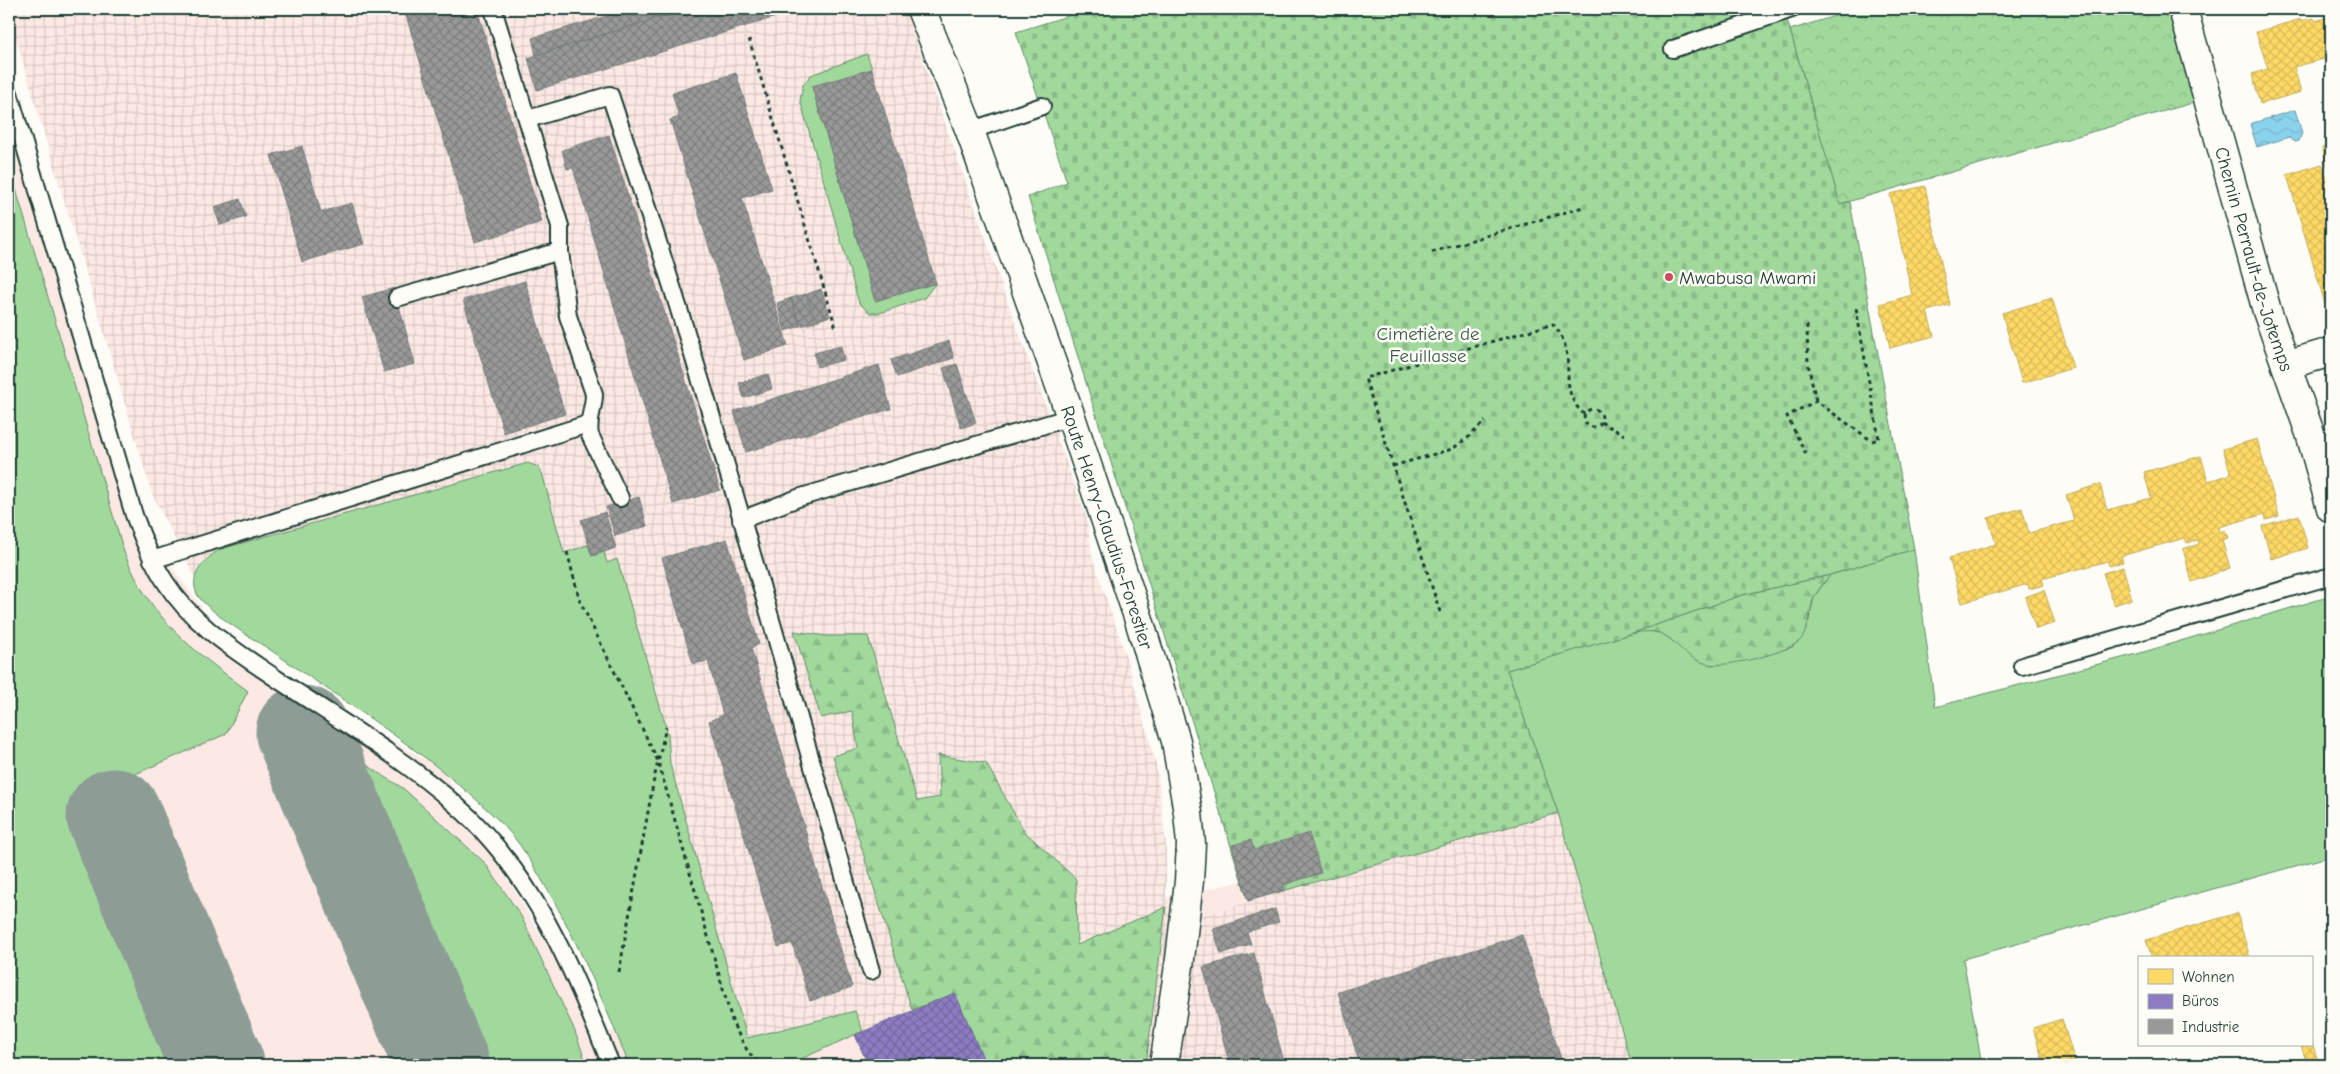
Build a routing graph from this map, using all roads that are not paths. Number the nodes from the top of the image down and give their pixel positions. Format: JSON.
{"nodes":[{"id":1,"x":493,"y":9,"type":"edge"},
{"id":2,"x":921,"y":9,"type":"edge"},
{"id":3,"x":1792,"y":9,"type":"edge"},
{"id":4,"x":2183,"y":9,"type":"edge"},
{"id":5,"x":1673,"y":50,"type":"dead end"},
{"id":6,"x":9,"y":93,"type":"edge"},
{"id":7,"x":1042,"y":106,"type":"dead end"},
{"id":8,"x":528,"y":119,"type":"junction"},
{"id":9,"x":970,"y":132,"type":"junction"},
{"id":10,"x":560,"y":251,"type":"junction"},
{"id":11,"x":397,"y":298,"type":"dead end"},
{"id":12,"x":2331,"y":352,"type":"edge"},
{"id":13,"x":2286,"y":365,"type":"junction"},
{"id":14,"x":1072,"y":417,"type":"junction"},
{"id":15,"x":588,"y":424,"type":"junction"},
{"id":16,"x":620,"y":498,"type":"dead end"},
{"id":17,"x":2331,"y":508,"type":"edge"},
{"id":18,"x":741,"y":520,"type":"junction"},
{"id":19,"x":152,"y":560,"type":"junction"},
{"id":20,"x":2331,"y":576,"type":"edge"},
{"id":21,"x":2022,"y":666,"type":"dead end"},
{"id":22,"x":871,"y":971,"type":"dead end"},
{"id":23,"x":611,"y":1065,"type":"edge"},
{"id":24,"x":1164,"y":1065,"type":"edge"}],
"edges":[{"from":1,"to":8,"type":"lane"},
{"from":2,"to":9,"type":"street","name":"Route Henry-Claudius-Forestier"},
{"from":3,"to":5,"type":"lane"},
{"from":4,"to":13,"type":"street","name":"Chemin Perrault-de-Jotemps"},
{"from":6,"to":19,"type":"lane"},
{"from":7,"to":9,"type":"lane"},
{"from":8,"to":10,"type":"lane"},
{"from":8,"to":18,"type":"lane"},
{"from":9,"to":14,"type":"street","name":"Route Henry-Claudius-Forestier"},
{"from":10,"to":11,"type":"lane"},
{"from":10,"to":15,"type":"lane"},
{"from":12,"to":13,"type":"street"},
{"from":13,"to":17,"type":"street","name":"Chemin Perrault-de-Jotemps"},
{"from":14,"to":18,"type":"lane"},
{"from":14,"to":24,"type":"street","name":"Route Henry-Claudius-Forestier"},
{"from":15,"to":16,"type":"lane"},
{"from":15,"to":19,"type":"lane"},
{"from":18,"to":22,"type":"lane"},
{"from":19,"to":23,"type":"lane"},
{"from":20,"to":21,"type":"lane"}]}
